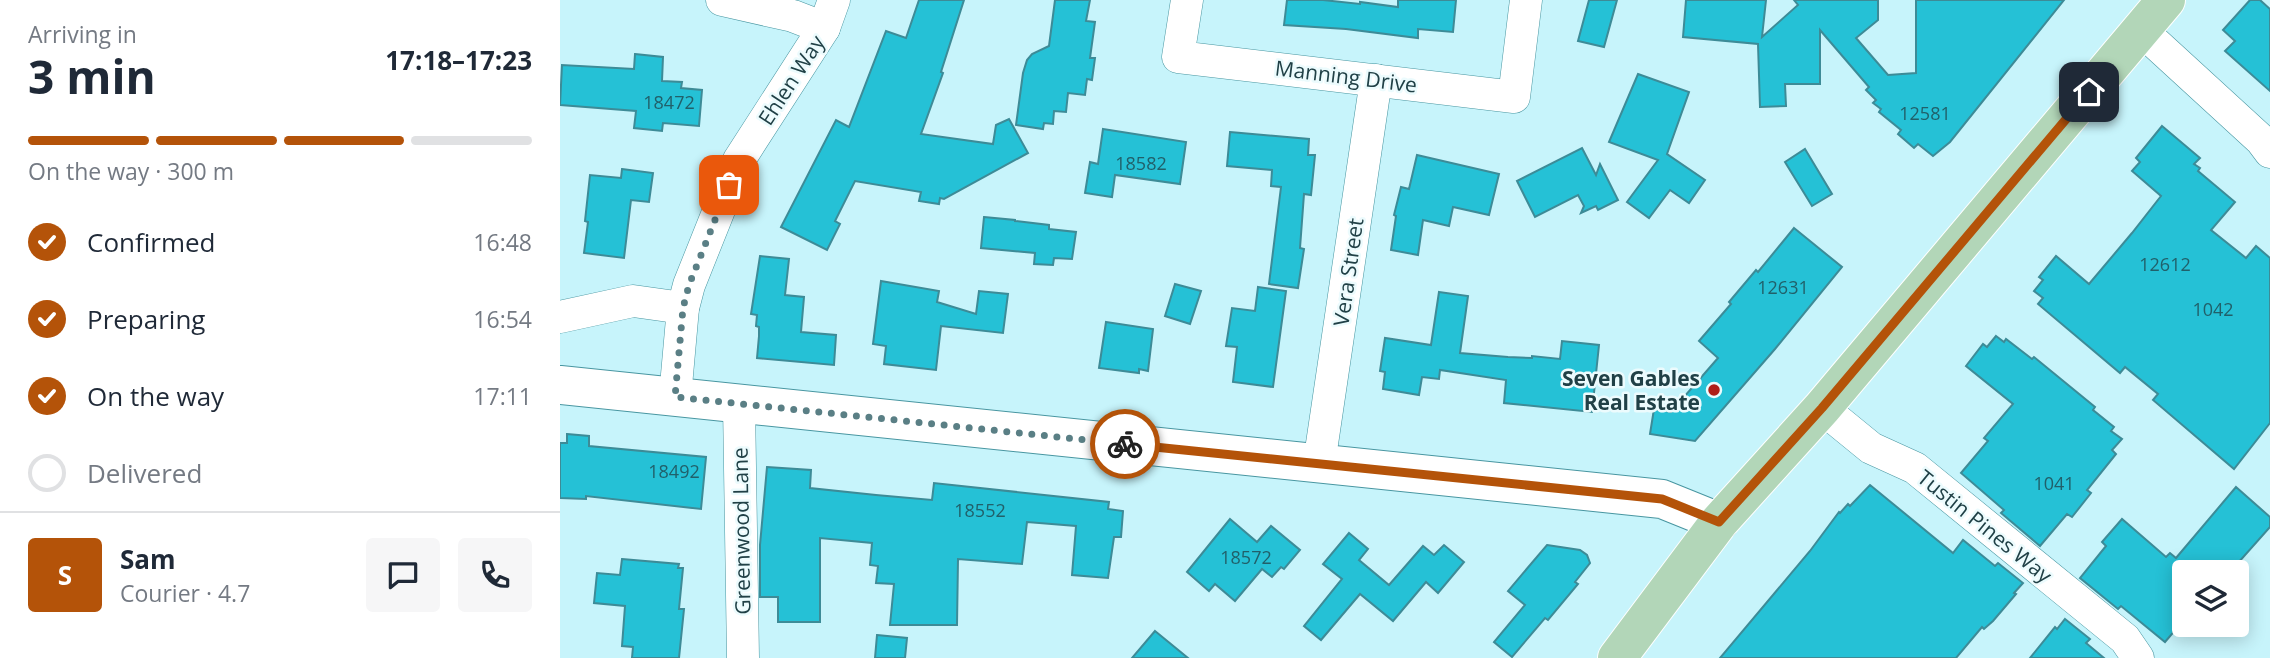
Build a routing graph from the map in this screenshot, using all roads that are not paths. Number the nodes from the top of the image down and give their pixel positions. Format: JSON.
{"nodes":[{"id":1,"x":722,"y":0,"type":"edge"},
{"id":2,"x":1187,"y":0,"type":"edge"},
{"id":3,"x":1526,"y":0,"type":"edge"},
{"id":4,"x":2166,"y":0,"type":"edge"},
{"id":5,"x":829,"y":14,"type":"edge"},
{"id":6,"x":2141,"y":30,"type":"junction"},
{"id":7,"x":1376,"y":80,"type":"junction"},
{"id":8,"x":2270,"y":152,"type":"edge"},
{"id":9,"x":683,"y":308,"type":"junction"},
{"id":10,"x":560,"y":317,"type":"edge"},
{"id":11,"x":560,"y":385,"type":"edge"},
{"id":12,"x":675,"y":397,"type":"junction"},
{"id":13,"x":739,"y":404,"type":"junction"},
{"id":14,"x":1822,"y":408,"type":"junction"},
{"id":15,"x":1319,"y":464,"type":"junction"},
{"id":16,"x":1719,"y":522,"type":"junction"},
{"id":17,"x":743,"y":658,"type":"edge"},
{"id":18,"x":1617,"y":658,"type":"edge"},
{"id":19,"x":2137,"y":658,"type":"edge"}],
"edges":[{"from":1,"to":5,"type":"street"},
{"from":2,"to":7,"type":"street","name":"Manning Drive"},
{"from":3,"to":7,"type":"street","name":"Manning Drive"},
{"from":4,"to":6,"type":"main road"},
{"from":5,"to":9,"type":"street","name":"Ehlen Way"},
{"from":6,"to":8,"type":"street"},
{"from":6,"to":14,"type":"main road"},
{"from":7,"to":15,"type":"street","name":"Vera Street"},
{"from":9,"to":10,"type":"street"},
{"from":9,"to":12,"type":"street","name":"Ehlen Way"},
{"from":11,"to":12,"type":"street"},
{"from":12,"to":13,"type":"street"},
{"from":13,"to":15,"type":"street"},
{"from":13,"to":17,"type":"street","name":"Greenwood Lane"},
{"from":14,"to":16,"type":"main road"},
{"from":14,"to":19,"type":"street","name":"Tustin Pines Way"},
{"from":15,"to":16,"type":"street"},
{"from":16,"to":18,"type":"main road"}]}
